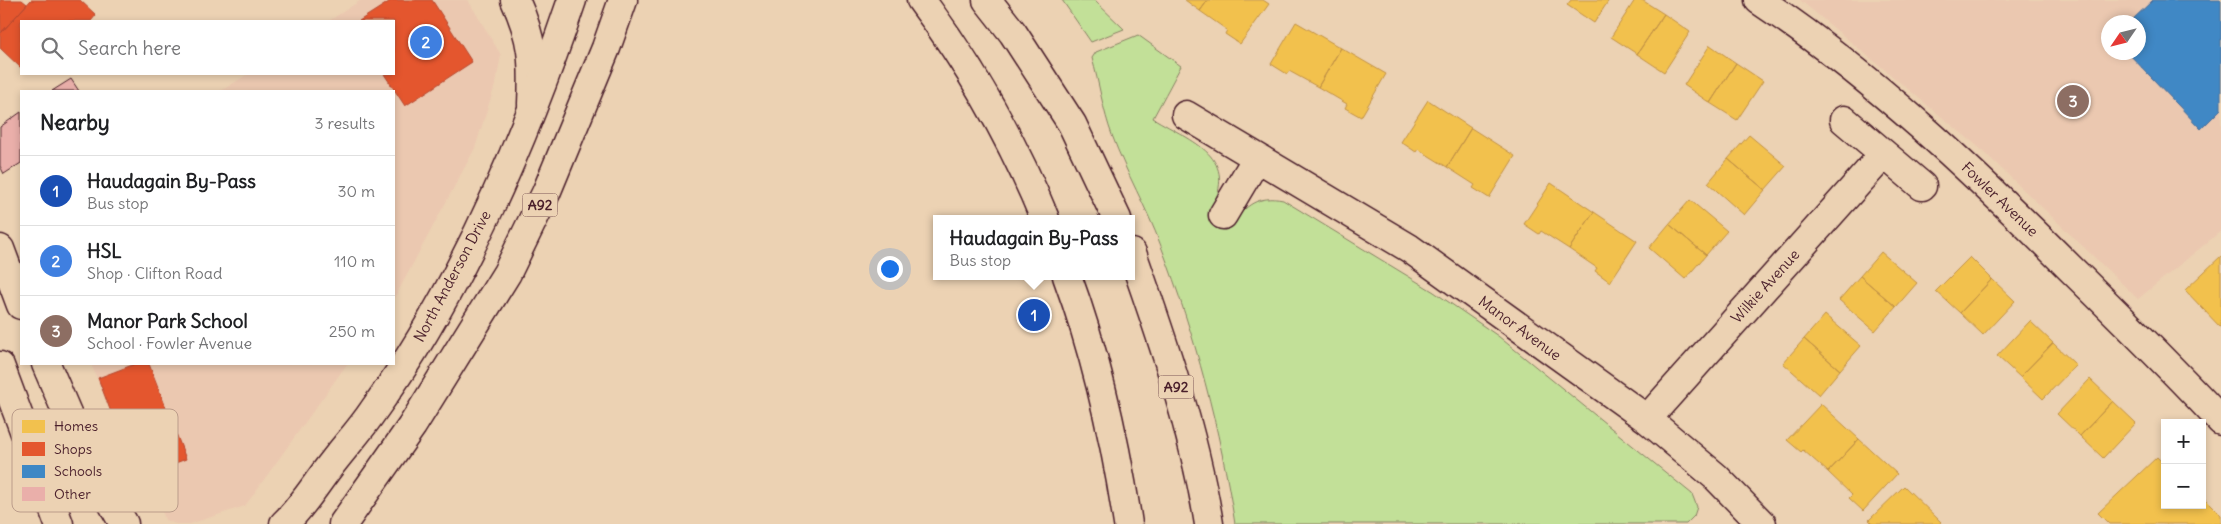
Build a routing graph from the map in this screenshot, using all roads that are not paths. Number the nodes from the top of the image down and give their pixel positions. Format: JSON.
{"nodes":[{"id":1,"x":515,"y":0,"type":"edge"},
{"id":2,"x":572,"y":0,"type":"edge"},
{"id":3,"x":623,"y":0,"type":"edge"},
{"id":4,"x":921,"y":0,"type":"edge"},
{"id":5,"x":987,"y":0,"type":"edge"},
{"id":6,"x":1759,"y":0,"type":"edge"},
{"id":7,"x":531,"y":108,"type":"junction"},
{"id":8,"x":1186,"y":116,"type":"dead end"},
{"id":9,"x":1844,"y":120,"type":"dead end"},
{"id":10,"x":1884,"y":154,"type":"junction"},
{"id":11,"x":1257,"y":158,"type":"junction"},
{"id":12,"x":1922,"y":186,"type":"dead end"},
{"id":13,"x":1043,"y":215,"type":"edge"},
{"id":14,"x":1115,"y":215,"type":"edge"},
{"id":15,"x":1223,"y":215,"type":"dead end"},
{"id":16,"x":0,"y":249,"type":"edge"},
{"id":17,"x":1135,"y":262,"type":"edge"},
{"id":18,"x":1068,"y":280,"type":"edge"},
{"id":19,"x":20,"y":302,"type":"edge"},
{"id":20,"x":46,"y":365,"type":"edge"},
{"id":21,"x":0,"y":366,"type":"edge"},
{"id":22,"x":16,"y":409,"type":"edge"},
{"id":23,"x":65,"y":409,"type":"edge"},
{"id":24,"x":1647,"y":419,"type":"junction"},
{"id":25,"x":2221,"y":421,"type":"edge"},
{"id":26,"x":55,"y":512,"type":"edge"},
{"id":27,"x":116,"y":512,"type":"edge"},
{"id":28,"x":59,"y":524,"type":"edge"},
{"id":29,"x":124,"y":524,"type":"edge"},
{"id":30,"x":284,"y":524,"type":"edge"},
{"id":31,"x":342,"y":524,"type":"edge"},
{"id":32,"x":1128,"y":524,"type":"edge"},
{"id":33,"x":1209,"y":524,"type":"edge"},
{"id":34,"x":1762,"y":524,"type":"edge"}],
"edges":[{"from":1,"to":7,"type":"main road"},
{"from":2,"to":7,"type":"main road","name":"North Anderson Drive"},
{"from":3,"to":31,"type":"main road","number":"A92"},
{"from":4,"to":13,"type":"main road"},
{"from":5,"to":14,"type":"main road"},
{"from":6,"to":25,"type":"main road","name":"Fowler Avenue"},
{"from":7,"to":30,"type":"main road","name":"North Anderson Drive"},
{"from":8,"to":11,"type":"main road","name":"Manor Avenue"},
{"from":9,"to":10,"type":"main road"},
{"from":10,"to":12,"type":"main road"},
{"from":10,"to":24,"type":"main road","name":"Wilkie Avenue"},
{"from":11,"to":15,"type":"main road"},
{"from":11,"to":24,"type":"main road","name":"Manor Avenue"},
{"from":16,"to":19,"type":"main road"},
{"from":17,"to":33,"type":"main road","number":"A92"},
{"from":18,"to":32,"type":"main road"},
{"from":20,"to":23,"type":"main road"},
{"from":21,"to":22,"type":"main road"},
{"from":24,"to":34,"type":"main road","name":"Manor Avenue"},
{"from":26,"to":28,"type":"main road"},
{"from":27,"to":29,"type":"main road"}]}
